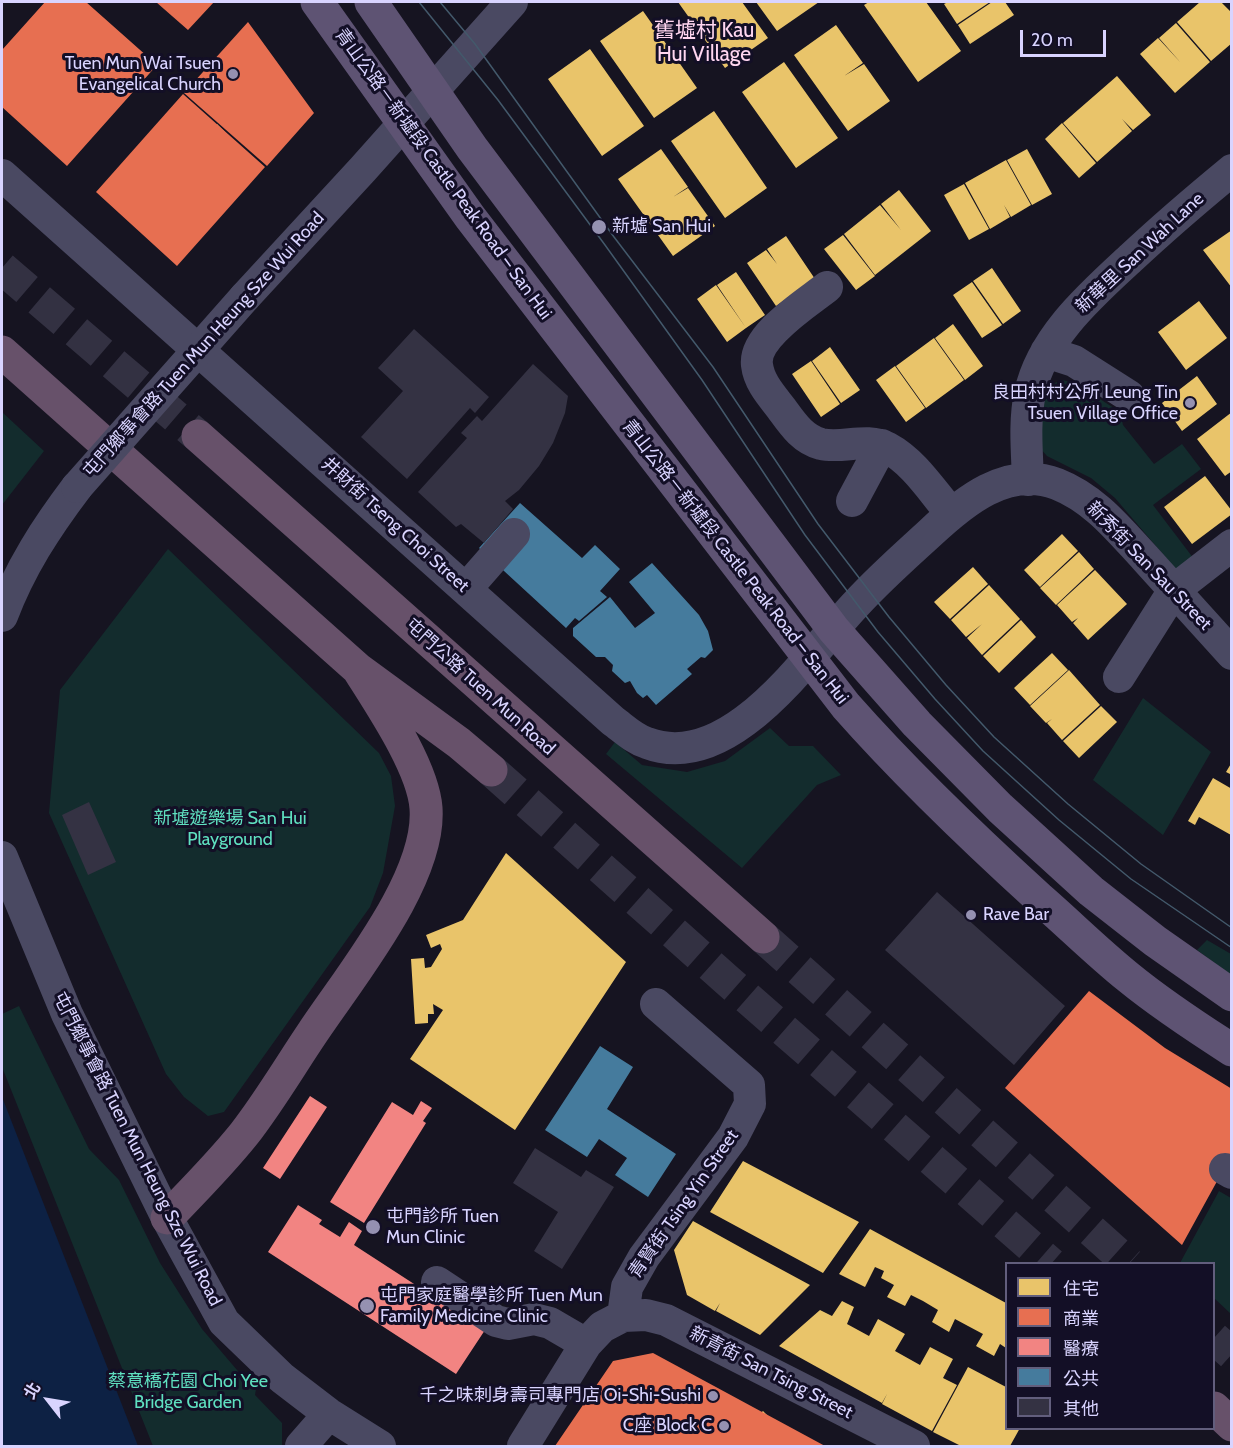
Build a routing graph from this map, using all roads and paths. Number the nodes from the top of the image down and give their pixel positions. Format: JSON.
{"nodes":[{"id":1,"x":317,"y":2,"type":"edge"},
{"id":2,"x":371,"y":2,"type":"edge"},
{"id":3,"x":512,"y":2,"type":"edge"},
{"id":4,"x":432,"y":91,"type":"junction"},
{"id":5,"x":403,"y":123,"type":"junction"},
{"id":6,"x":1232,"y":170,"type":"edge"},
{"id":7,"x":2,"y":175,"type":"edge"},
{"id":8,"x":827,"y":287,"type":"dead end"},
{"id":9,"x":2,"y":352,"type":"edge"},
{"id":10,"x":1046,"y":352,"type":"junction"},
{"id":11,"x":1129,"y":396,"type":"dead end"},
{"id":12,"x":198,"y":436,"type":"tunnel mouth"},
{"id":13,"x":882,"y":445,"type":"junction"},
{"id":14,"x":1028,"y":480,"type":"junction"},
{"id":15,"x":852,"y":501,"type":"dead end"},
{"id":16,"x":951,"y":513,"type":"junction"},
{"id":17,"x":514,"y":534,"type":"dead end"},
{"id":18,"x":1232,"y":545,"type":"edge"},
{"id":19,"x":466,"y":589,"type":"junction"},
{"id":20,"x":1174,"y":590,"type":"junction"},
{"id":21,"x":2,"y":616,"type":"edge"},
{"id":22,"x":834,"y":630,"type":"junction"},
{"id":23,"x":1232,"y":654,"type":"edge"},
{"id":24,"x":808,"y":659,"type":"junction"},
{"id":25,"x":358,"y":669,"type":"junction"},
{"id":26,"x":1119,"y":677,"type":"dead end"},
{"id":27,"x":491,"y":770,"type":"tunnel mouth"},
{"id":28,"x":2,"y":857,"type":"edge"},
{"id":29,"x":763,"y":937,"type":"tunnel mouth"},
{"id":30,"x":1232,"y":994,"type":"edge"},
{"id":31,"x":656,"y":1004,"type":"dead end"},
{"id":32,"x":1232,"y":1050,"type":"edge"},
{"id":33,"x":167,"y":1218,"type":"junction"},
{"id":34,"x":437,"y":1282,"type":"dead end"},
{"id":35,"x":623,"y":1316,"type":"junction"},
{"id":36,"x":586,"y":1344,"type":"junction"},
{"id":37,"x":1215,"y":1409,"type":"edge"},
{"id":38,"x":329,"y":1414,"type":"junction"},
{"id":39,"x":1232,"y":1425,"type":"edge"},
{"id":40,"x":301,"y":1446,"type":"edge"},
{"id":41,"x":380,"y":1446,"type":"edge"},
{"id":42,"x":523,"y":1446,"type":"edge"},
{"id":43,"x":914,"y":1446,"type":"edge"}],
"edges":[{"from":1,"to":5,"type":"main road","name":"青山公路－新墟段 Castle Peak Road – San Hui"},
{"from":2,"to":4,"type":"main road","name":"青山公路－新墟段 Castle Peak Road – San Hui"},
{"from":3,"to":4,"type":"street","name":"屯門鄉事會路 Tuen Mun Heung Sze Wui Road"},
{"from":4,"to":5,"type":"street","name":"屯門鄉事會路 Tuen Mun Heung Sze Wui Road"},
{"from":4,"to":22,"type":"main road","name":"青山公路－新墟段 Castle Peak Road – San Hui"},
{"from":5,"to":21,"type":"street","name":"屯門鄉事會路 Tuen Mun Heung Sze Wui Road","bridge":true},
{"from":5,"to":24,"type":"main road","name":"青山公路－新墟段 Castle Peak Road – San Hui"},
{"from":6,"to":10,"type":"street","name":"新華里 San Wah Lane"},
{"from":7,"to":19,"type":"street","name":"井財街 Tseng Choi Street"},
{"from":8,"to":13,"type":"street"},
{"from":9,"to":25,"type":"highway"},
{"from":10,"to":11,"type":"street"},
{"from":10,"to":14,"type":"street","name":"新華里 San Wah Lane"},
{"from":12,"to":29,"type":"highway","name":"屯門公路 Tuen Mun Road"},
{"from":13,"to":15,"type":"street"},
{"from":13,"to":16,"type":"street"},
{"from":14,"to":16,"type":"street","name":"新秀街 San Sau Street"},
{"from":14,"to":20,"type":"street","name":"新秀街 San Sau Street"},
{"from":16,"to":22,"type":"street","name":"新秀街 San Sau Street"},
{"from":17,"to":19,"type":"street"},
{"from":18,"to":20,"type":"street"},
{"from":19,"to":24,"type":"street","name":"井財街 Tseng Choi Street"},
{"from":20,"to":23,"type":"street","name":"新秀街 San Sau Street"},
{"from":20,"to":26,"type":"street"},
{"from":22,"to":24,"type":"street","name":"新秀街 San Sau Street"},
{"from":22,"to":30,"type":"main road","name":"青山公路－新墟段 Castle Peak Road – San Hui"},
{"from":24,"to":32,"type":"main road","name":"青山公路－新墟段 Castle Peak Road – San Hui"},
{"from":25,"to":27,"type":"highway"},
{"from":25,"to":33,"type":"highway"},
{"from":28,"to":33,"type":"street","name":"屯門鄉事會路 Tuen Mun Heung Sze Wui Road"},
{"from":31,"to":35,"type":"street","name":"青賢街 Tsing Yin Street"},
{"from":33,"to":38,"type":"street","name":"屯門鄉事會路 Tuen Mun Heung Sze Wui Road"},
{"from":34,"to":36,"type":"street"},
{"from":35,"to":36,"type":"street"},
{"from":35,"to":43,"type":"street","name":"新青街 San Tsing Street"},
{"from":36,"to":42,"type":"street"},
{"from":37,"to":39,"type":"highway"},
{"from":38,"to":40,"type":"street"},
{"from":38,"to":41,"type":"street","name":"屯門鄉事會路 Tuen Mun Heung Sze Wui Road"}]}
